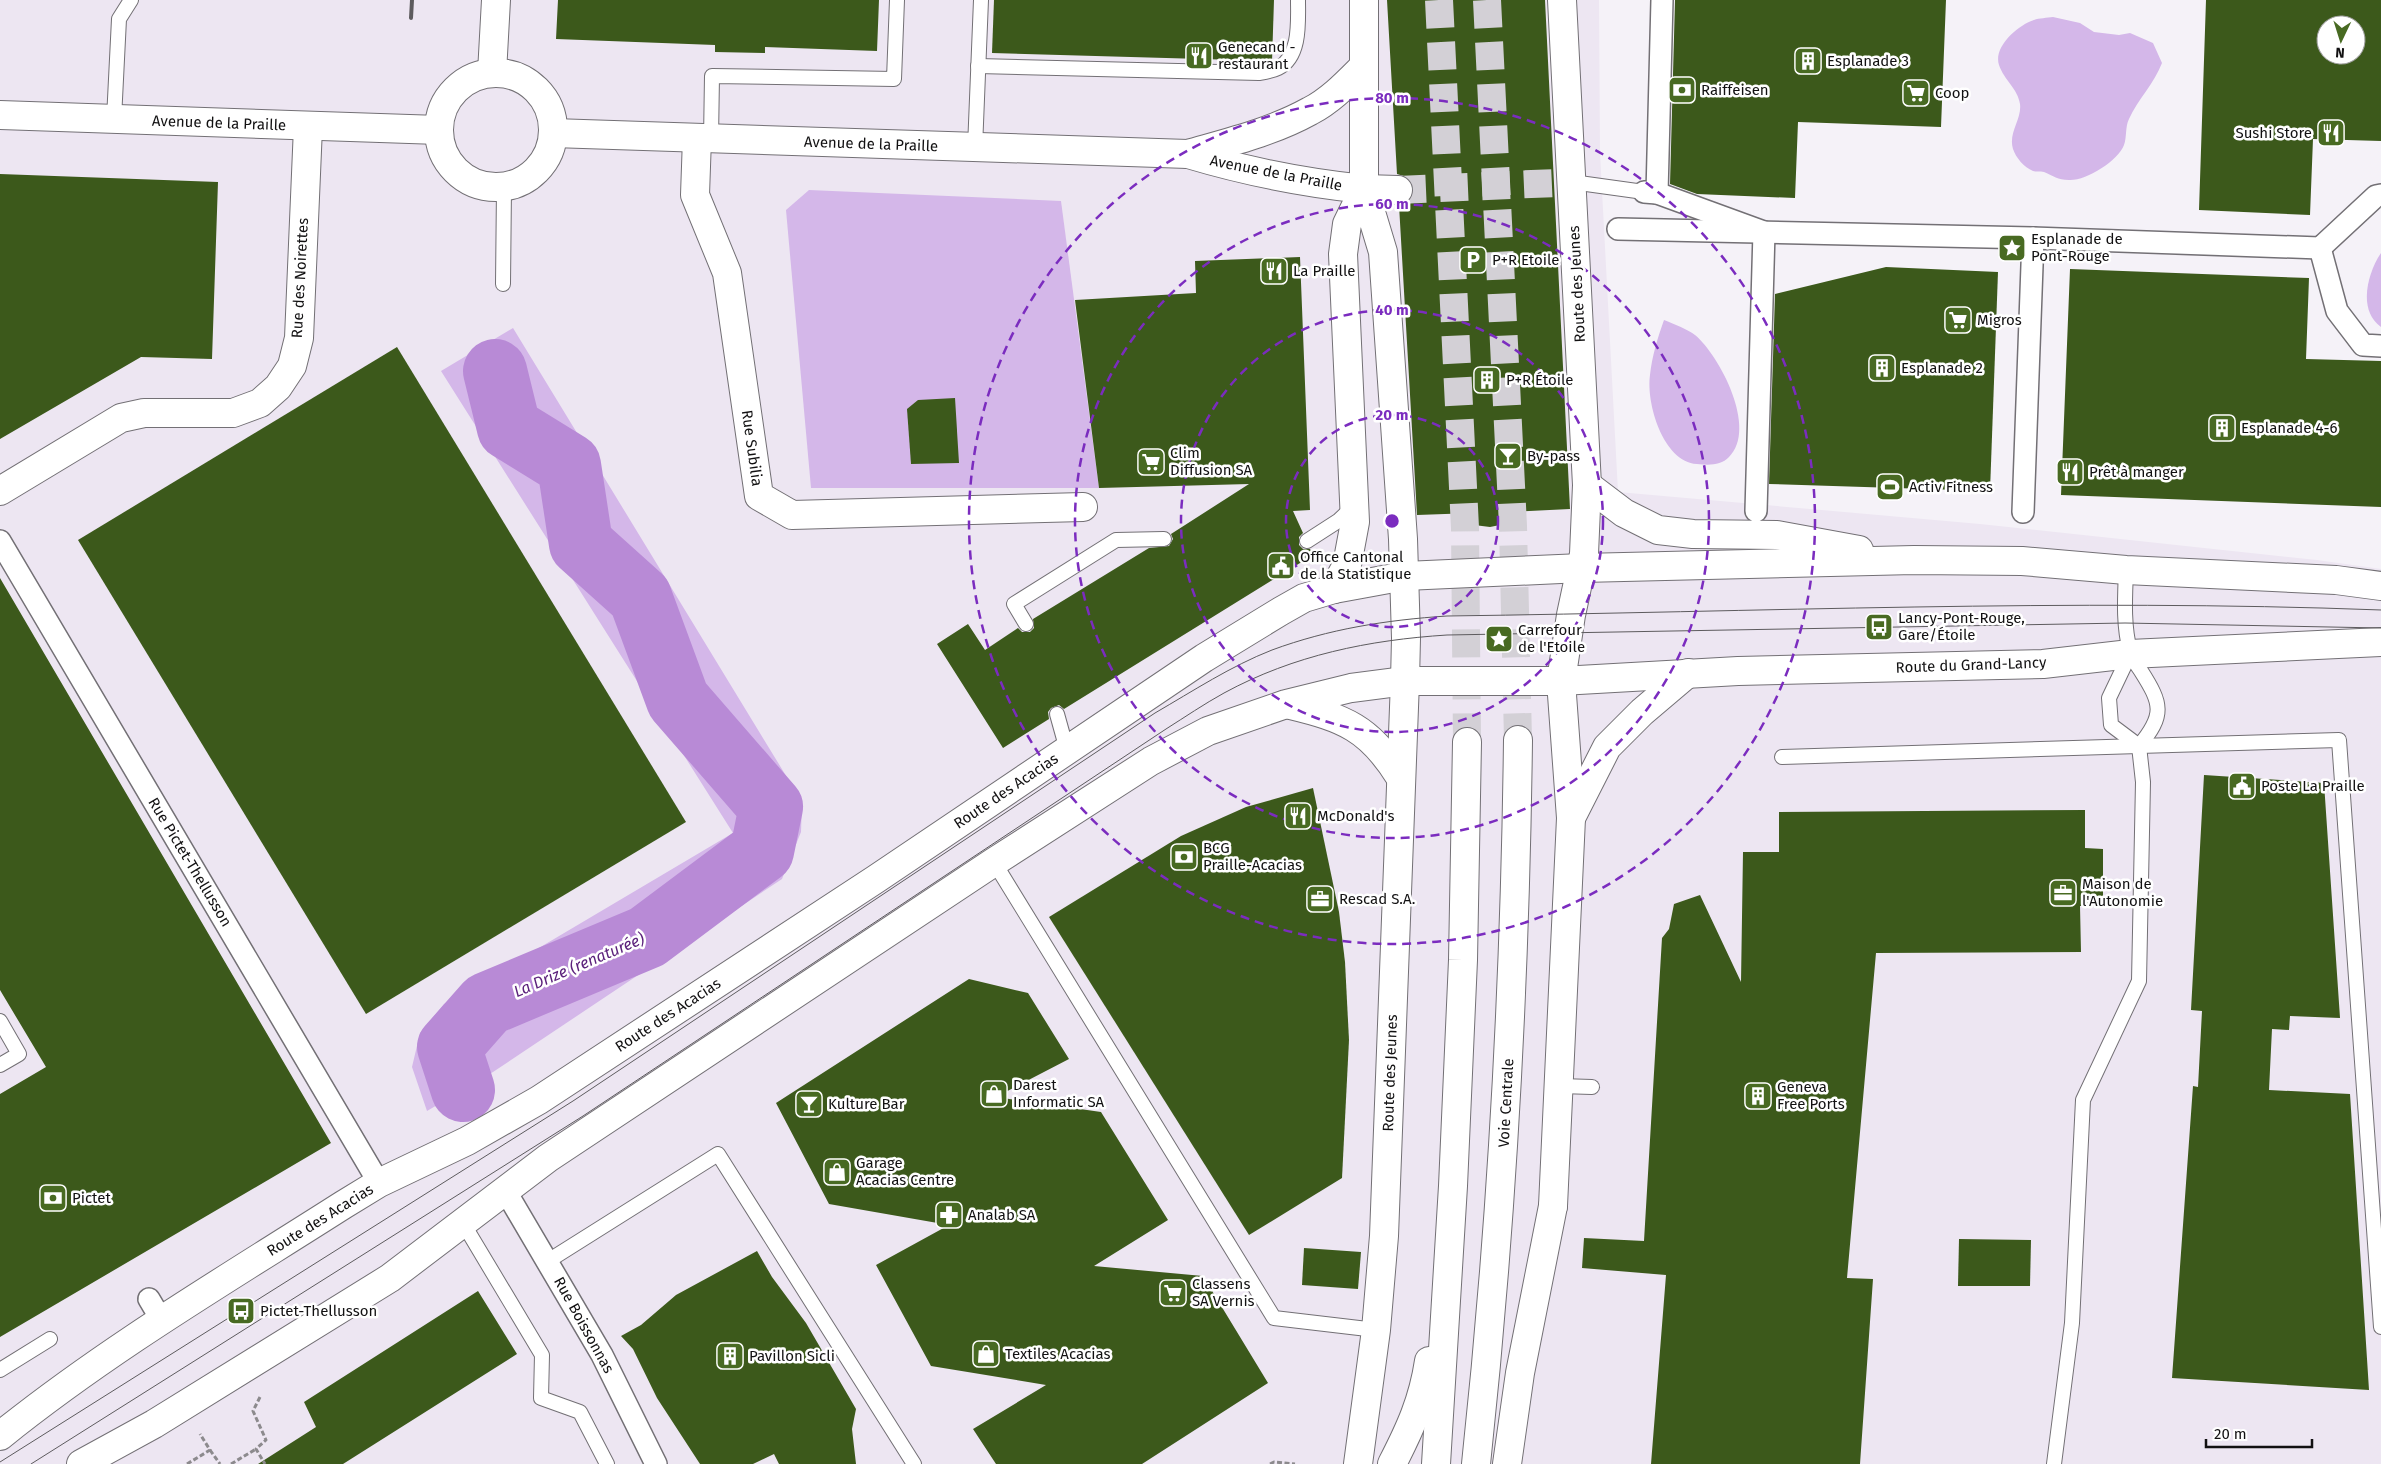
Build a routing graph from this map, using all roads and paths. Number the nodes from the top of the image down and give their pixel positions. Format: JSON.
{"nodes":[{"id":1,"x":131,"y":0,"type":"edge"},
{"id":2,"x":496,"y":0,"type":"edge"},
{"id":3,"x":897,"y":0,"type":"edge"},
{"id":4,"x":981,"y":0,"type":"edge"},
{"id":5,"x":1298,"y":0,"type":"edge"},
{"id":6,"x":1364,"y":0,"type":"edge"},
{"id":7,"x":1562,"y":0,"type":"edge"},
{"id":8,"x":1662,"y":0,"type":"edge"},
{"id":9,"x":978,"y":66,"type":"junction"},
{"id":10,"x":1363,"y":67,"type":"junction"},
{"id":11,"x":492,"y":73,"type":"junction"},
{"id":12,"x":0,"y":115,"type":"edge"},
{"id":13,"x":114,"y":119,"type":"junction"},
{"id":14,"x":308,"y":127,"type":"junction"},
{"id":15,"x":439,"y":130,"type":"junction"},
{"id":16,"x":553,"y":133,"type":"junction"},
{"id":17,"x":704,"y":138,"type":"junction"},
{"id":18,"x":975,"y":148,"type":"junction"},
{"id":19,"x":1188,"y":154,"type":"junction"},
{"id":20,"x":1563,"y":182,"type":"junction"},
{"id":21,"x":504,"y":188,"type":"junction"},
{"id":22,"x":1364,"y":189,"type":"junction"},
{"id":23,"x":1398,"y":190,"type":"tunnel mouth"},
{"id":24,"x":1650,"y":193,"type":"junction"},
{"id":25,"x":2381,"y":194,"type":"edge"},
{"id":26,"x":1618,"y":229,"type":"dead end"},
{"id":27,"x":1764,"y":232,"type":"junction"},
{"id":28,"x":2033,"y":238,"type":"junction"},
{"id":29,"x":2320,"y":248,"type":"junction"},
{"id":30,"x":503,"y":284,"type":"dead end"},
{"id":31,"x":2381,"y":346,"type":"edge"},
{"id":32,"x":1587,"y":485,"type":"junction"},
{"id":33,"x":0,"y":491,"type":"edge"},
{"id":34,"x":1354,"y":506,"type":"junction"},
{"id":35,"x":1083,"y":507,"type":"dead end"},
{"id":36,"x":1756,"y":512,"type":"dead end"},
{"id":37,"x":2023,"y":512,"type":"dead end"},
{"id":38,"x":1164,"y":539,"type":"dead end"},
{"id":39,"x":0,"y":541,"type":"edge"},
{"id":40,"x":1307,"y":541,"type":"dead end"},
{"id":41,"x":1914,"y":560,"type":"junction"},
{"id":42,"x":1582,"y":568,"type":"junction"},
{"id":43,"x":2126,"y":570,"type":"junction"},
{"id":44,"x":1405,"y":576,"type":"junction"},
{"id":45,"x":2381,"y":586,"type":"edge"},
{"id":46,"x":1334,"y":589,"type":"junction"},
{"id":47,"x":1026,"y":624,"type":"dead end"},
{"id":48,"x":2381,"y":642,"type":"edge"},
{"id":49,"x":2130,"y":654,"type":"junction"},
{"id":50,"x":1688,"y":673,"type":"junction"},
{"id":51,"x":1405,"y":681,"type":"junction"},
{"id":52,"x":1561,"y":681,"type":"junction"},
{"id":53,"x":1286,"y":704,"type":"junction"},
{"id":54,"x":1057,"y":714,"type":"dead end"},
{"id":55,"x":1518,"y":740,"type":"tunnel mouth"},
{"id":56,"x":1467,"y":742,"type":"tunnel mouth"},
{"id":57,"x":2139,"y":746,"type":"junction"},
{"id":58,"x":1067,"y":750,"type":"junction"},
{"id":59,"x":1782,"y":757,"type":"dead end"},
{"id":60,"x":1400,"y":777,"type":"junction"},
{"id":61,"x":1571,"y":818,"type":"junction"},
{"id":62,"x":994,"y":862,"type":"junction"},
{"id":63,"x":0,"y":1021,"type":"edge"},
{"id":64,"x":0,"y":1065,"type":"edge"},
{"id":65,"x":1560,"y":1086,"type":"junction"},
{"id":66,"x":1592,"y":1087,"type":"dead end"},
{"id":67,"x":378,"y":1183,"type":"junction"},
{"id":68,"x":1453,"y":1186,"type":"junction"},
{"id":69,"x":505,"y":1190,"type":"junction"},
{"id":70,"x":462,"y":1223,"type":"junction"},
{"id":71,"x":548,"y":1261,"type":"junction"},
{"id":72,"x":2381,"y":1327,"type":"edge"},
{"id":73,"x":1376,"y":1330,"type":"junction"},
{"id":74,"x":50,"y":1339,"type":"dead end"},
{"id":75,"x":0,"y":1370,"type":"edge"},
{"id":76,"x":257,"y":1393,"type":"dead end"},
{"id":77,"x":0,"y":1436,"type":"edge"},
{"id":78,"x":256,"y":1449,"type":"junction"},
{"id":79,"x":210,"y":1450,"type":"dead end"},
{"id":80,"x":81,"y":1464,"type":"edge"},
{"id":81,"x":220,"y":1464,"type":"edge"},
{"id":82,"x":231,"y":1464,"type":"edge"},
{"id":83,"x":265,"y":1464,"type":"edge"},
{"id":84,"x":607,"y":1464,"type":"edge"},
{"id":85,"x":656,"y":1464,"type":"edge"},
{"id":86,"x":914,"y":1464,"type":"edge"},
{"id":87,"x":1270,"y":1464,"type":"edge"},
{"id":88,"x":1295,"y":1464,"type":"edge"},
{"id":89,"x":1358,"y":1464,"type":"edge"},
{"id":90,"x":1392,"y":1464,"type":"edge"},
{"id":91,"x":1436,"y":1464,"type":"edge"},
{"id":92,"x":1476,"y":1464,"type":"edge"},
{"id":93,"x":1507,"y":1464,"type":"edge"},
{"id":94,"x":2054,"y":1464,"type":"edge"}],
"edges":[{"from":1,"to":13,"type":"lane"},
{"from":2,"to":11,"type":"main road"},
{"from":3,"to":17,"type":"lane"},
{"from":4,"to":9,"type":"lane"},
{"from":5,"to":9,"type":"lane"},
{"from":6,"to":10,"type":"main road"},
{"from":7,"to":20,"type":"main road","name":"Route des Jeunes"},
{"from":8,"to":24,"type":"street"},
{"from":9,"to":18,"type":"lane"},
{"from":10,"to":19,"type":"main road","name":"Avenue de la Praille"},
{"from":10,"to":22,"type":"main road"},
{"from":11,"to":15,"type":"main road"},
{"from":11,"to":16,"type":"main road"},
{"from":12,"to":13,"type":"main road","name":"Avenue de la Praille"},
{"from":13,"to":14,"type":"main road","name":"Avenue de la Praille"},
{"from":14,"to":15,"type":"main road","name":"Avenue de la Praille"},
{"from":14,"to":33,"type":"main road","name":"Rue des Noirettes"},
{"from":15,"to":21,"type":"main road"},
{"from":16,"to":17,"type":"main road","name":"Avenue de la Praille"},
{"from":16,"to":21,"type":"main road"},
{"from":17,"to":18,"type":"main road","name":"Avenue de la Praille"},
{"from":17,"to":35,"type":"main road","name":"Rue Subilia"},
{"from":18,"to":19,"type":"main road","name":"Avenue de la Praille"},
{"from":19,"to":22,"type":"main road","name":"Avenue de la Praille"},
{"from":20,"to":24,"type":"lane"},
{"from":20,"to":32,"type":"main road","name":"Route des Jeunes"},
{"from":21,"to":30,"type":"lane"},
{"from":22,"to":23,"type":"main road","name":"Avenue de la Praille"},
{"from":22,"to":34,"type":"main road"},
{"from":22,"to":44,"type":"main road"},
{"from":24,"to":27,"type":"street"},
{"from":25,"to":29,"type":"street"},
{"from":26,"to":27,"type":"street"},
{"from":27,"to":28,"type":"street"},
{"from":27,"to":36,"type":"street"},
{"from":28,"to":29,"type":"street"},
{"from":28,"to":37,"type":"street"},
{"from":29,"to":31,"type":"street"},
{"from":32,"to":41,"type":"main road"},
{"from":32,"to":42,"type":"main road","name":"Route des Jeunes"},
{"from":34,"to":40,"type":"lane"},
{"from":34,"to":46,"type":"main road"},
{"from":38,"to":47,"type":"lane"},
{"from":39,"to":67,"type":"street","name":"Rue Pictet-Thellusson"},
{"from":41,"to":42,"type":"main road"},
{"from":41,"to":43,"type":"main road"},
{"from":42,"to":44,"type":"main road"},
{"from":42,"to":52,"type":"main road"},
{"from":43,"to":45,"type":"main road"},
{"from":43,"to":49,"type":"lane"},
{"from":44,"to":46,"type":"main road"},
{"from":44,"to":51,"type":"main road"},
{"from":46,"to":58,"type":"main road","name":"Route des Acacias"},
{"from":48,"to":49,"type":"main road","name":"Route du Grand-Lancy"},
{"from":49,"to":50,"type":"main road","name":"Route du Grand-Lancy"},
{"from":49,"to":57,"type":"lane"},
{"from":49,"to":57,"type":"lane"},
{"from":50,"to":52,"type":"main road","name":"Route du Grand-Lancy"},
{"from":50,"to":61,"type":"main road"},
{"from":51,"to":52,"type":"main road"},
{"from":51,"to":53,"type":"main road"},
{"from":51,"to":60,"type":"main road","name":"Route des Jeunes"},
{"from":52,"to":61,"type":"main road"},
{"from":53,"to":60,"type":"main road"},
{"from":53,"to":62,"type":"main road"},
{"from":54,"to":58,"type":"lane"},
{"from":55,"to":92,"type":"main road","name":"Voie Centrale"},
{"from":56,"to":68,"type":"main road"},
{"from":57,"to":59,"type":"lane"},
{"from":57,"to":72,"type":"lane"},
{"from":57,"to":94,"type":"lane"},
{"from":58,"to":67,"type":"main road","name":"Route des Acacias"},
{"from":60,"to":73,"type":"main road","name":"Route des Jeunes"},
{"from":61,"to":65,"type":"main road"},
{"from":62,"to":69,"type":"main road"},
{"from":62,"to":73,"type":"lane"},
{"from":63,"to":64,"type":"lane"},
{"from":65,"to":66,"type":"lane"},
{"from":65,"to":93,"type":"main road"},
{"from":67,"to":77,"type":"main road","name":"Route des Acacias"},
{"from":68,"to":90,"type":"main road"},
{"from":68,"to":91,"type":"main road"},
{"from":69,"to":70,"type":"main road"},
{"from":69,"to":71,"type":"street","name":"Rue Boissonnas"},
{"from":70,"to":80,"type":"main road"},
{"from":70,"to":84,"type":"lane"},
{"from":71,"to":85,"type":"street","name":"Rue Boissonnas"},
{"from":71,"to":86,"type":"lane"},
{"from":73,"to":89,"type":"main road","name":"Route des Jeunes"},
{"from":74,"to":75,"type":"lane"},
{"from":76,"to":78,"type":"path"},
{"from":78,"to":82,"type":"path"},
{"from":78,"to":83,"type":"path"},
{"from":79,"to":81,"type":"path"},
{"from":87,"to":88,"type":"path"}]}
